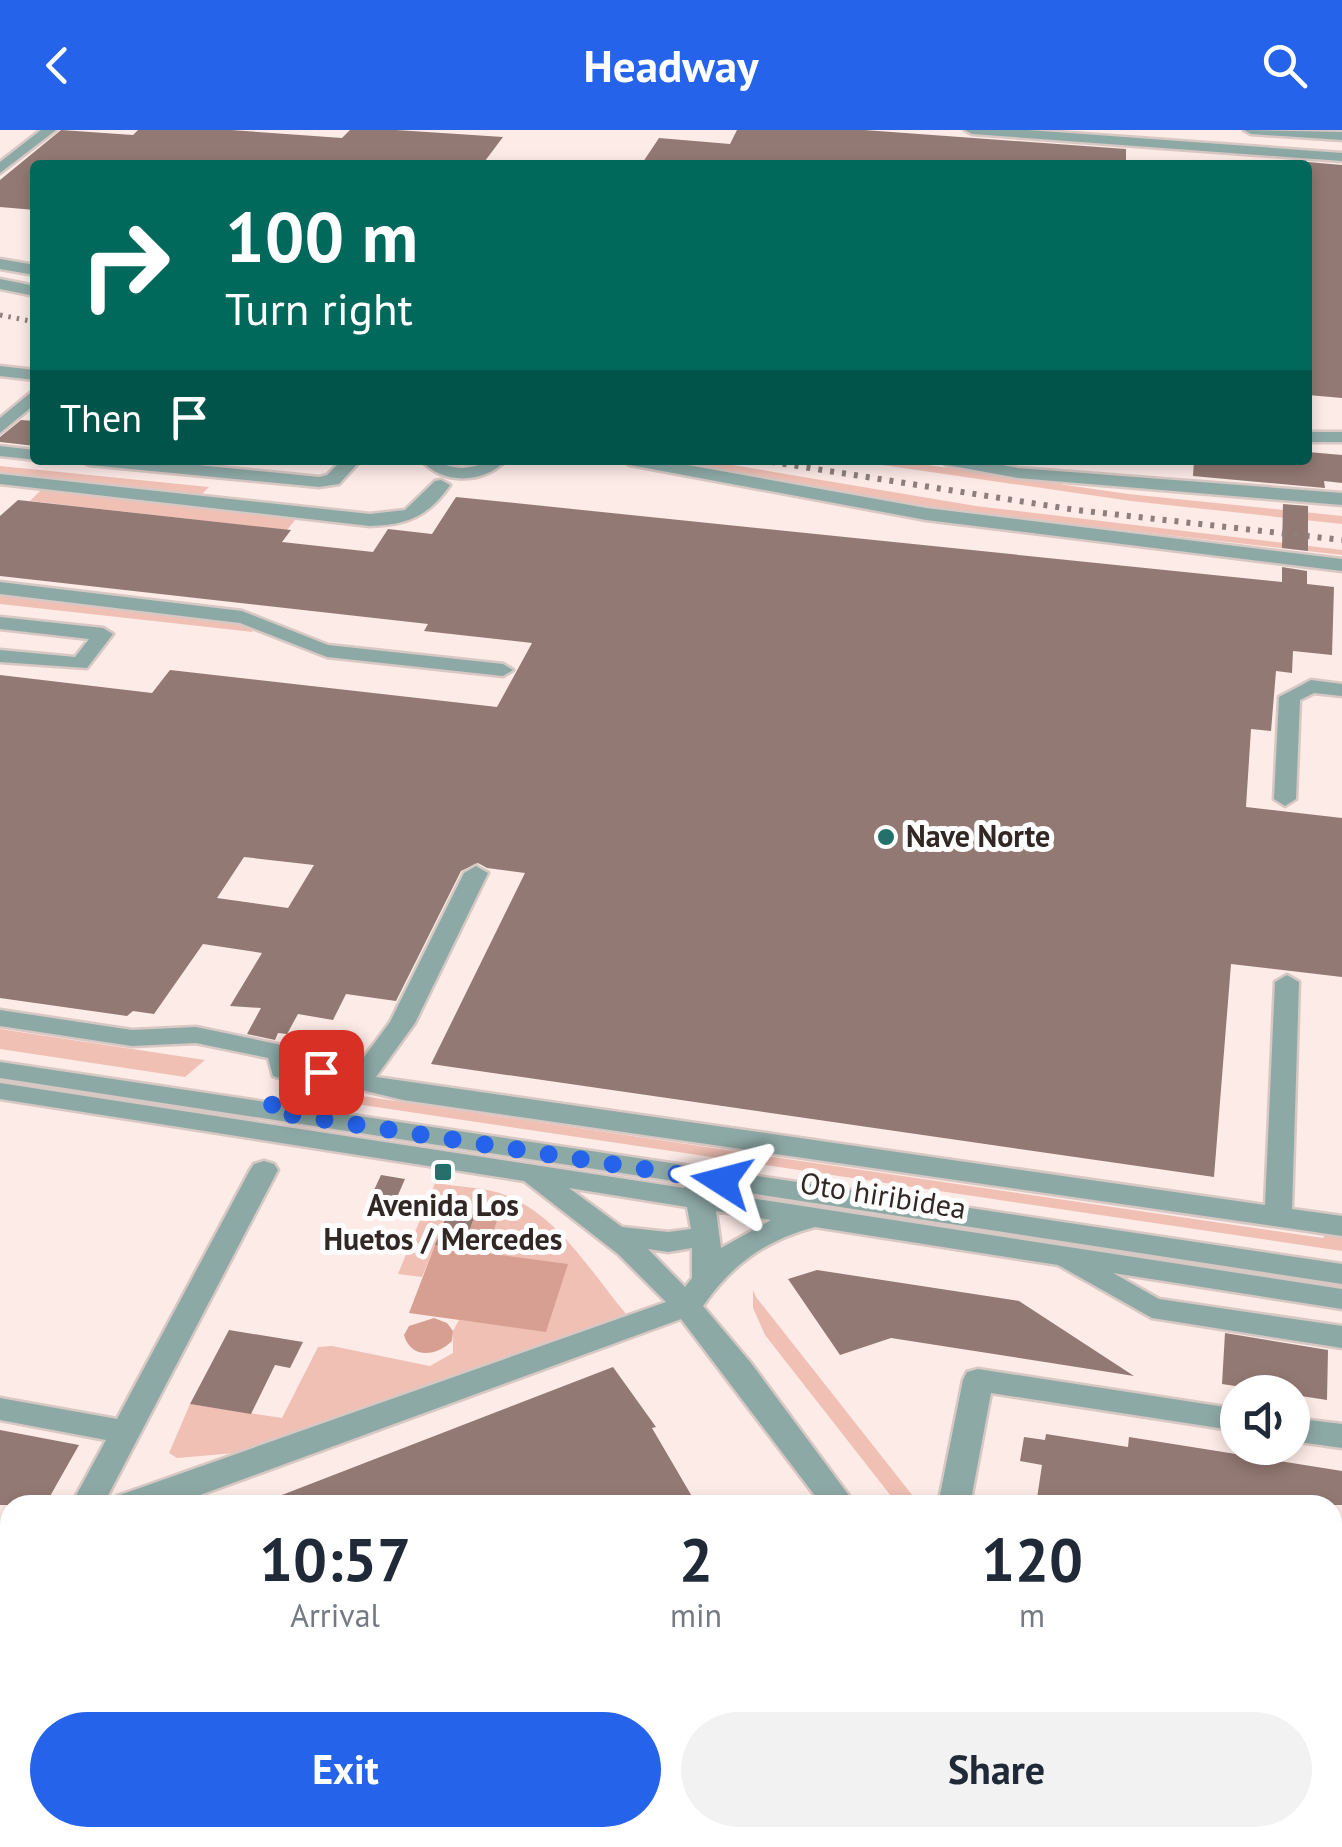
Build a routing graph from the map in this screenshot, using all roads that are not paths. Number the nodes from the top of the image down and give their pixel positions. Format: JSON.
{"nodes":[{"id":1,"x":49,"y":130,"type":"edge"},
{"id":2,"x":972,"y":130,"type":"edge"},
{"id":3,"x":1251,"y":130,"type":"edge"},
{"id":4,"x":1342,"y":136,"type":"edge"},
{"id":5,"x":1342,"y":157,"type":"edge"},
{"id":6,"x":0,"y":169,"type":"edge"},
{"id":7,"x":0,"y":264,"type":"edge"},
{"id":8,"x":30,"y":269,"type":"edge"},
{"id":9,"x":0,"y":274,"type":"edge"},
{"id":10,"x":30,"y":280,"type":"edge"},
{"id":11,"x":0,"y":284,"type":"edge"},
{"id":12,"x":30,"y":290,"type":"edge"},
{"id":13,"x":30,"y":360,"type":"edge"},
{"id":14,"x":0,"y":362,"type":"edge"},
{"id":15,"x":0,"y":371,"type":"edge"},
{"id":16,"x":30,"y":374,"type":"edge"},
{"id":17,"x":30,"y":399,"type":"edge"},
{"id":18,"x":0,"y":428,"type":"edge"},
{"id":19,"x":1342,"y":436,"type":"edge"},
{"id":20,"x":1312,"y":437,"type":"edge"},
{"id":21,"x":0,"y":451,"type":"edge"},
{"id":22,"x":30,"y":454,"type":"edge"},
{"id":23,"x":142,"y":465,"type":"edge"},
{"id":24,"x":348,"y":465,"type":"edge"},
{"id":25,"x":435,"y":465,"type":"edge"},
{"id":26,"x":490,"y":465,"type":"edge"},
{"id":27,"x":658,"y":465,"type":"edge"},
{"id":28,"x":974,"y":465,"type":"edge"},
{"id":29,"x":1090,"y":478,"type":"junction"},
{"id":30,"x":0,"y":479,"type":"edge"},
{"id":31,"x":441,"y":485,"type":"dead end"},
{"id":32,"x":1342,"y":499,"type":"edge"},
{"id":33,"x":1342,"y":511,"type":"edge"},
{"id":34,"x":1342,"y":565,"type":"edge"},
{"id":35,"x":0,"y":588,"type":"edge"},
{"id":36,"x":0,"y":623,"type":"edge"},
{"id":37,"x":0,"y":656,"type":"edge"},
{"id":38,"x":503,"y":670,"type":"dead end"},
{"id":39,"x":1342,"y":690,"type":"edge"},
{"id":40,"x":1284,"y":799,"type":"dead end"},
{"id":41,"x":476,"y":873,"type":"dead end"},
{"id":42,"x":1287,"y":982,"type":"dead end"},
{"id":43,"x":0,"y":1018,"type":"edge"},
{"id":44,"x":288,"y":1064,"type":"junction"},
{"id":45,"x":0,"y":1070,"type":"edge"},
{"id":46,"x":360,"y":1082,"type":"junction"},
{"id":47,"x":0,"y":1091,"type":"edge"},
{"id":48,"x":268,"y":1111,"type":"junction"},
{"id":49,"x":264,"y":1170,"type":"dead end"},
{"id":50,"x":525,"y":1173,"type":"junction"},
{"id":51,"x":696,"y":1188,"type":"junction"},
{"id":52,"x":1278,"y":1217,"type":"junction"},
{"id":53,"x":814,"y":1218,"type":"junction"},
{"id":54,"x":1342,"y":1226,"type":"edge"},
{"id":55,"x":620,"y":1236,"type":"junction"},
{"id":56,"x":708,"y":1236,"type":"junction"},
{"id":57,"x":1058,"y":1256,"type":"junction"},
{"id":58,"x":1342,"y":1274,"type":"edge"},
{"id":59,"x":706,"y":1278,"type":"junction"},
{"id":60,"x":1342,"y":1299,"type":"edge"},
{"id":61,"x":688,"y":1305,"type":"junction"},
{"id":62,"x":1342,"y":1337,"type":"edge"},
{"id":63,"x":0,"y":1409,"type":"edge"},
{"id":64,"x":1220,"y":1417,"type":"edge"},
{"id":65,"x":126,"y":1432,"type":"junction"},
{"id":66,"x":1310,"y":1432,"type":"edge"},
{"id":67,"x":1342,"y":1436,"type":"edge"},
{"id":68,"x":93,"y":1495,"type":"edge"},
{"id":69,"x":166,"y":1495,"type":"edge"},
{"id":70,"x":832,"y":1495,"type":"edge"},
{"id":71,"x":956,"y":1495,"type":"edge"}],
"edges":[{"from":1,"to":6,"type":"street"},
{"from":2,"to":5,"type":"street"},
{"from":3,"to":4,"type":"street"},
{"from":7,"to":8,"type":"street"},
{"from":9,"to":10,"type":"street"},
{"from":11,"to":12,"type":"street"},
{"from":13,"to":14,"type":"street"},
{"from":15,"to":16,"type":"street"},
{"from":17,"to":18,"type":"street"},
{"from":19,"to":20,"type":"street"},
{"from":21,"to":22,"type":"street"},
{"from":23,"to":24,"type":"street"},
{"from":25,"to":26,"type":"street"},
{"from":27,"to":34,"type":"street"},
{"from":28,"to":29,"type":"street"},
{"from":29,"to":32,"type":"street"},
{"from":29,"to":33,"type":"street"},
{"from":30,"to":31,"type":"street"},
{"from":35,"to":38,"type":"street"},
{"from":36,"to":37,"type":"street"},
{"from":39,"to":40,"type":"street"},
{"from":41,"to":46,"type":"street"},
{"from":42,"to":52,"type":"street"},
{"from":43,"to":44,"type":"street"},
{"from":44,"to":46,"type":"street"},
{"from":44,"to":48,"type":"street"},
{"from":45,"to":48,"type":"street","name":"Oto hiribidea"},
{"from":46,"to":52,"type":"street"},
{"from":47,"to":50,"type":"street","name":"Oto hiribidea"},
{"from":48,"to":51,"type":"street","name":"Oto hiribidea"},
{"from":49,"to":65,"type":"street"},
{"from":50,"to":51,"type":"street","name":"Oto hiribidea"},
{"from":50,"to":55,"type":"street"},
{"from":51,"to":53,"type":"street","name":"Oto hiribidea"},
{"from":51,"to":56,"type":"street"},
{"from":51,"to":58,"type":"street","name":"Oto hiribidea"},
{"from":52,"to":54,"type":"street"},
{"from":53,"to":57,"type":"street","name":"Oto hiribidea"},
{"from":53,"to":59,"type":"street"},
{"from":55,"to":56,"type":"street"},
{"from":55,"to":61,"type":"street"},
{"from":56,"to":59,"type":"street"},
{"from":57,"to":60,"type":"street","name":"Oto hiribidea"},
{"from":57,"to":62,"type":"street"},
{"from":59,"to":61,"type":"street"},
{"from":61,"to":69,"type":"street"},
{"from":61,"to":70,"type":"street"},
{"from":63,"to":65,"type":"street"},
{"from":64,"to":71,"type":"street"},
{"from":65,"to":68,"type":"street"},
{"from":66,"to":67,"type":"street"}]}
